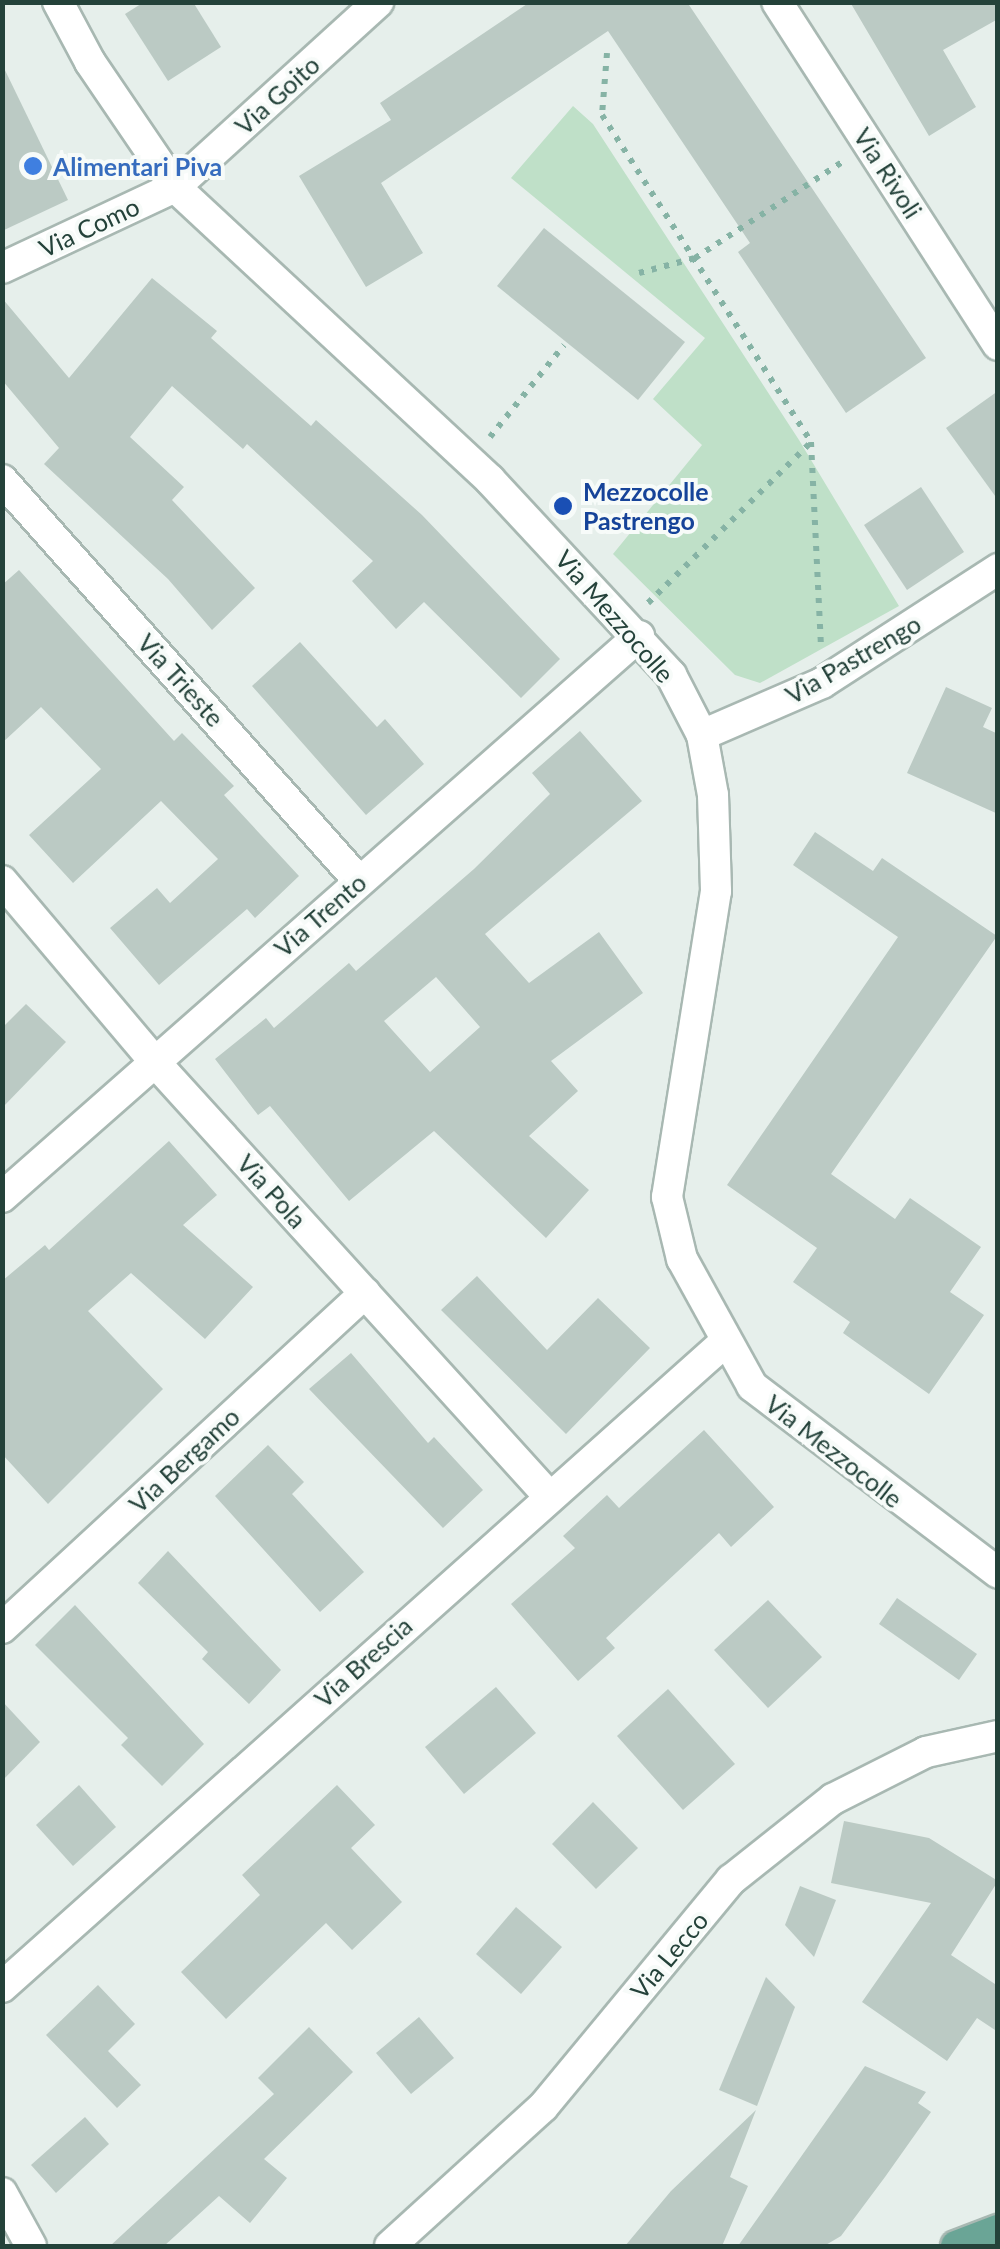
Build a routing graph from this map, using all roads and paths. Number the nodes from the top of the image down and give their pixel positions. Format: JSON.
{"nodes":[{"id":1,"x":58,"y":2,"type":"edge"},
{"id":2,"x":378,"y":2,"type":"edge"},
{"id":3,"x":777,"y":2,"type":"edge"},
{"id":4,"x":606,"y":52,"type":"dead end"},
{"id":5,"x":869,"y":144,"type":"junction"},
{"id":6,"x":176,"y":187,"type":"junction"},
{"id":7,"x":695,"y":258,"type":"junction"},
{"id":8,"x":2,"y":268,"type":"edge"},
{"id":9,"x":639,"y":273,"type":"dead end"},
{"id":10,"x":564,"y":345,"type":"dead end"},
{"id":11,"x":998,"y":345,"type":"edge"},
{"id":12,"x":811,"y":442,"type":"junction"},
{"id":13,"x":471,"y":462,"type":"junction"},
{"id":14,"x":2,"y":480,"type":"edge"},
{"id":15,"x":998,"y":569,"type":"edge"},
{"id":16,"x":633,"y":594,"type":"dead end"},
{"id":17,"x":638,"y":636,"type":"junction"},
{"id":18,"x":822,"y":683,"type":"junction"},
{"id":19,"x":702,"y":735,"type":"junction"},
{"id":20,"x":2,"y":881,"type":"edge"},
{"id":21,"x":359,"y":881,"type":"junction"},
{"id":22,"x":153,"y":1060,"type":"junction"},
{"id":23,"x":2,"y":1197,"type":"edge"},
{"id":24,"x":365,"y":1293,"type":"junction"},
{"id":25,"x":726,"y":1341,"type":"junction"},
{"id":26,"x":548,"y":1495,"type":"junction"},
{"id":27,"x":998,"y":1573,"type":"edge"},
{"id":28,"x":2,"y":1628,"type":"edge"},
{"id":29,"x":998,"y":1736,"type":"edge"},
{"id":30,"x":2,"y":1987,"type":"edge"},
{"id":31,"x":2,"y":2194,"type":"edge"},
{"id":32,"x":998,"y":2230,"type":"edge"},
{"id":33,"x":31,"y":2246,"type":"edge"},
{"id":34,"x":390,"y":2246,"type":"edge"},
{"id":35,"x":956,"y":2246,"type":"edge"}],
"edges":[{"from":1,"to":6,"type":"street","name":"Via Mezzocolle"},
{"from":2,"to":6,"type":"street","name":"Via Goito"},
{"from":3,"to":5,"type":"street","name":"Via Rivoli"},
{"from":4,"to":7,"type":"path"},
{"from":5,"to":7,"type":"path"},
{"from":5,"to":11,"type":"street","name":"Via Rivoli"},
{"from":6,"to":8,"type":"street","name":"Via Como"},
{"from":6,"to":13,"type":"street","name":"Via Mezzocolle"},
{"from":7,"to":9,"type":"path"},
{"from":7,"to":12,"type":"path"},
{"from":10,"to":13,"type":"path"},
{"from":12,"to":16,"type":"path"},
{"from":12,"to":18,"type":"path"},
{"from":13,"to":17,"type":"street","name":"Via Mezzocolle"},
{"from":14,"to":21,"type":"street","name":"Via Trieste"},
{"from":15,"to":18,"type":"street","name":"Via Pastrengo"},
{"from":17,"to":19,"type":"street","name":"Via Mezzocolle"},
{"from":17,"to":21,"type":"street","name":"Via Trento"},
{"from":18,"to":19,"type":"street","name":"Via Pastrengo"},
{"from":19,"to":25,"type":"street","name":"Via Mezzocolle"},
{"from":20,"to":22,"type":"street","name":"Via Pola"},
{"from":21,"to":22,"type":"street","name":"Via Trento"},
{"from":22,"to":23,"type":"street","name":"Via Trento"},
{"from":22,"to":24,"type":"street","name":"Via Pola"},
{"from":24,"to":26,"type":"street","name":"Via Pola"},
{"from":24,"to":28,"type":"street","name":"Via Bergamo"},
{"from":25,"to":26,"type":"street","name":"Via Brescia"},
{"from":25,"to":27,"type":"street","name":"Via Mezzocolle"},
{"from":26,"to":30,"type":"street","name":"Via Brescia"},
{"from":29,"to":34,"type":"street","name":"Via Lecco"},
{"from":31,"to":33,"type":"street"},
{"from":32,"to":35,"type":"main road"}]}
